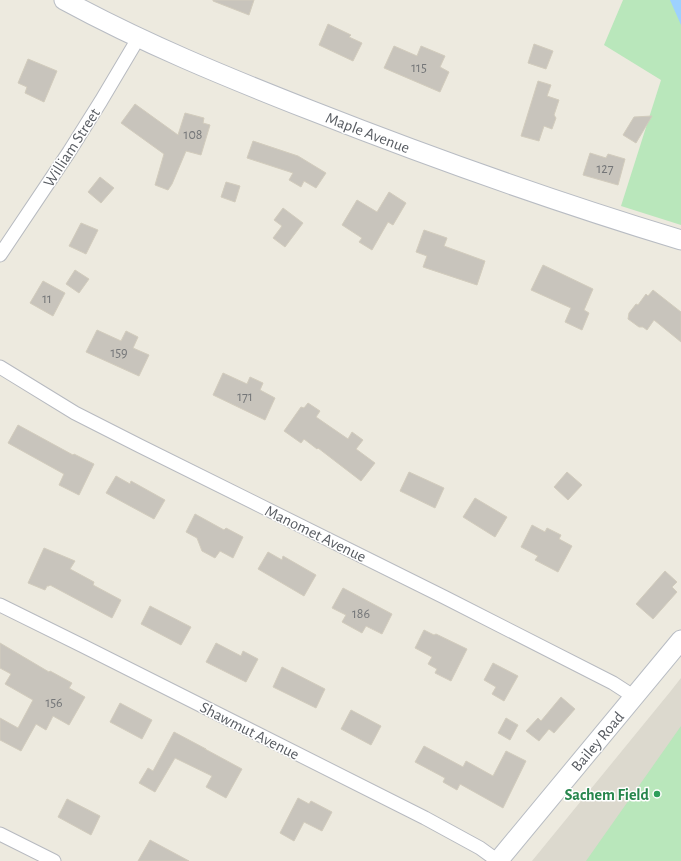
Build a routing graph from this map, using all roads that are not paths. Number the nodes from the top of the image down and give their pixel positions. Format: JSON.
{"nodes":[{"id":1,"x":64,"y":0,"type":"edge"},
{"id":2,"x":139,"y":37,"type":"junction"},
{"id":3,"x":681,"y":240,"type":"edge"},
{"id":4,"x":0,"y":254,"type":"edge"},
{"id":5,"x":0,"y":367,"type":"edge"},
{"id":6,"x":0,"y":605,"type":"edge"},
{"id":7,"x":681,"y":640,"type":"edge"},
{"id":8,"x":633,"y":696,"type":"junction"},
{"id":9,"x":0,"y":834,"type":"edge"},
{"id":10,"x":54,"y":861,"type":"edge"},
{"id":11,"x":498,"y":861,"type":"edge"}],
"edges":[{"from":1,"to":2,"type":"main road","name":"Maple Avenue"},
{"from":2,"to":3,"type":"main road","name":"Maple Avenue"},
{"from":2,"to":4,"type":"street","name":"William Street"},
{"from":5,"to":8,"type":"street","name":"Manomet Avenue"},
{"from":6,"to":11,"type":"street","name":"Shawmut Avenue"},
{"from":7,"to":8,"type":"main road","name":"Bailey Road"},
{"from":8,"to":11,"type":"main road","name":"Bailey Road"},
{"from":9,"to":10,"type":"street"}]}
